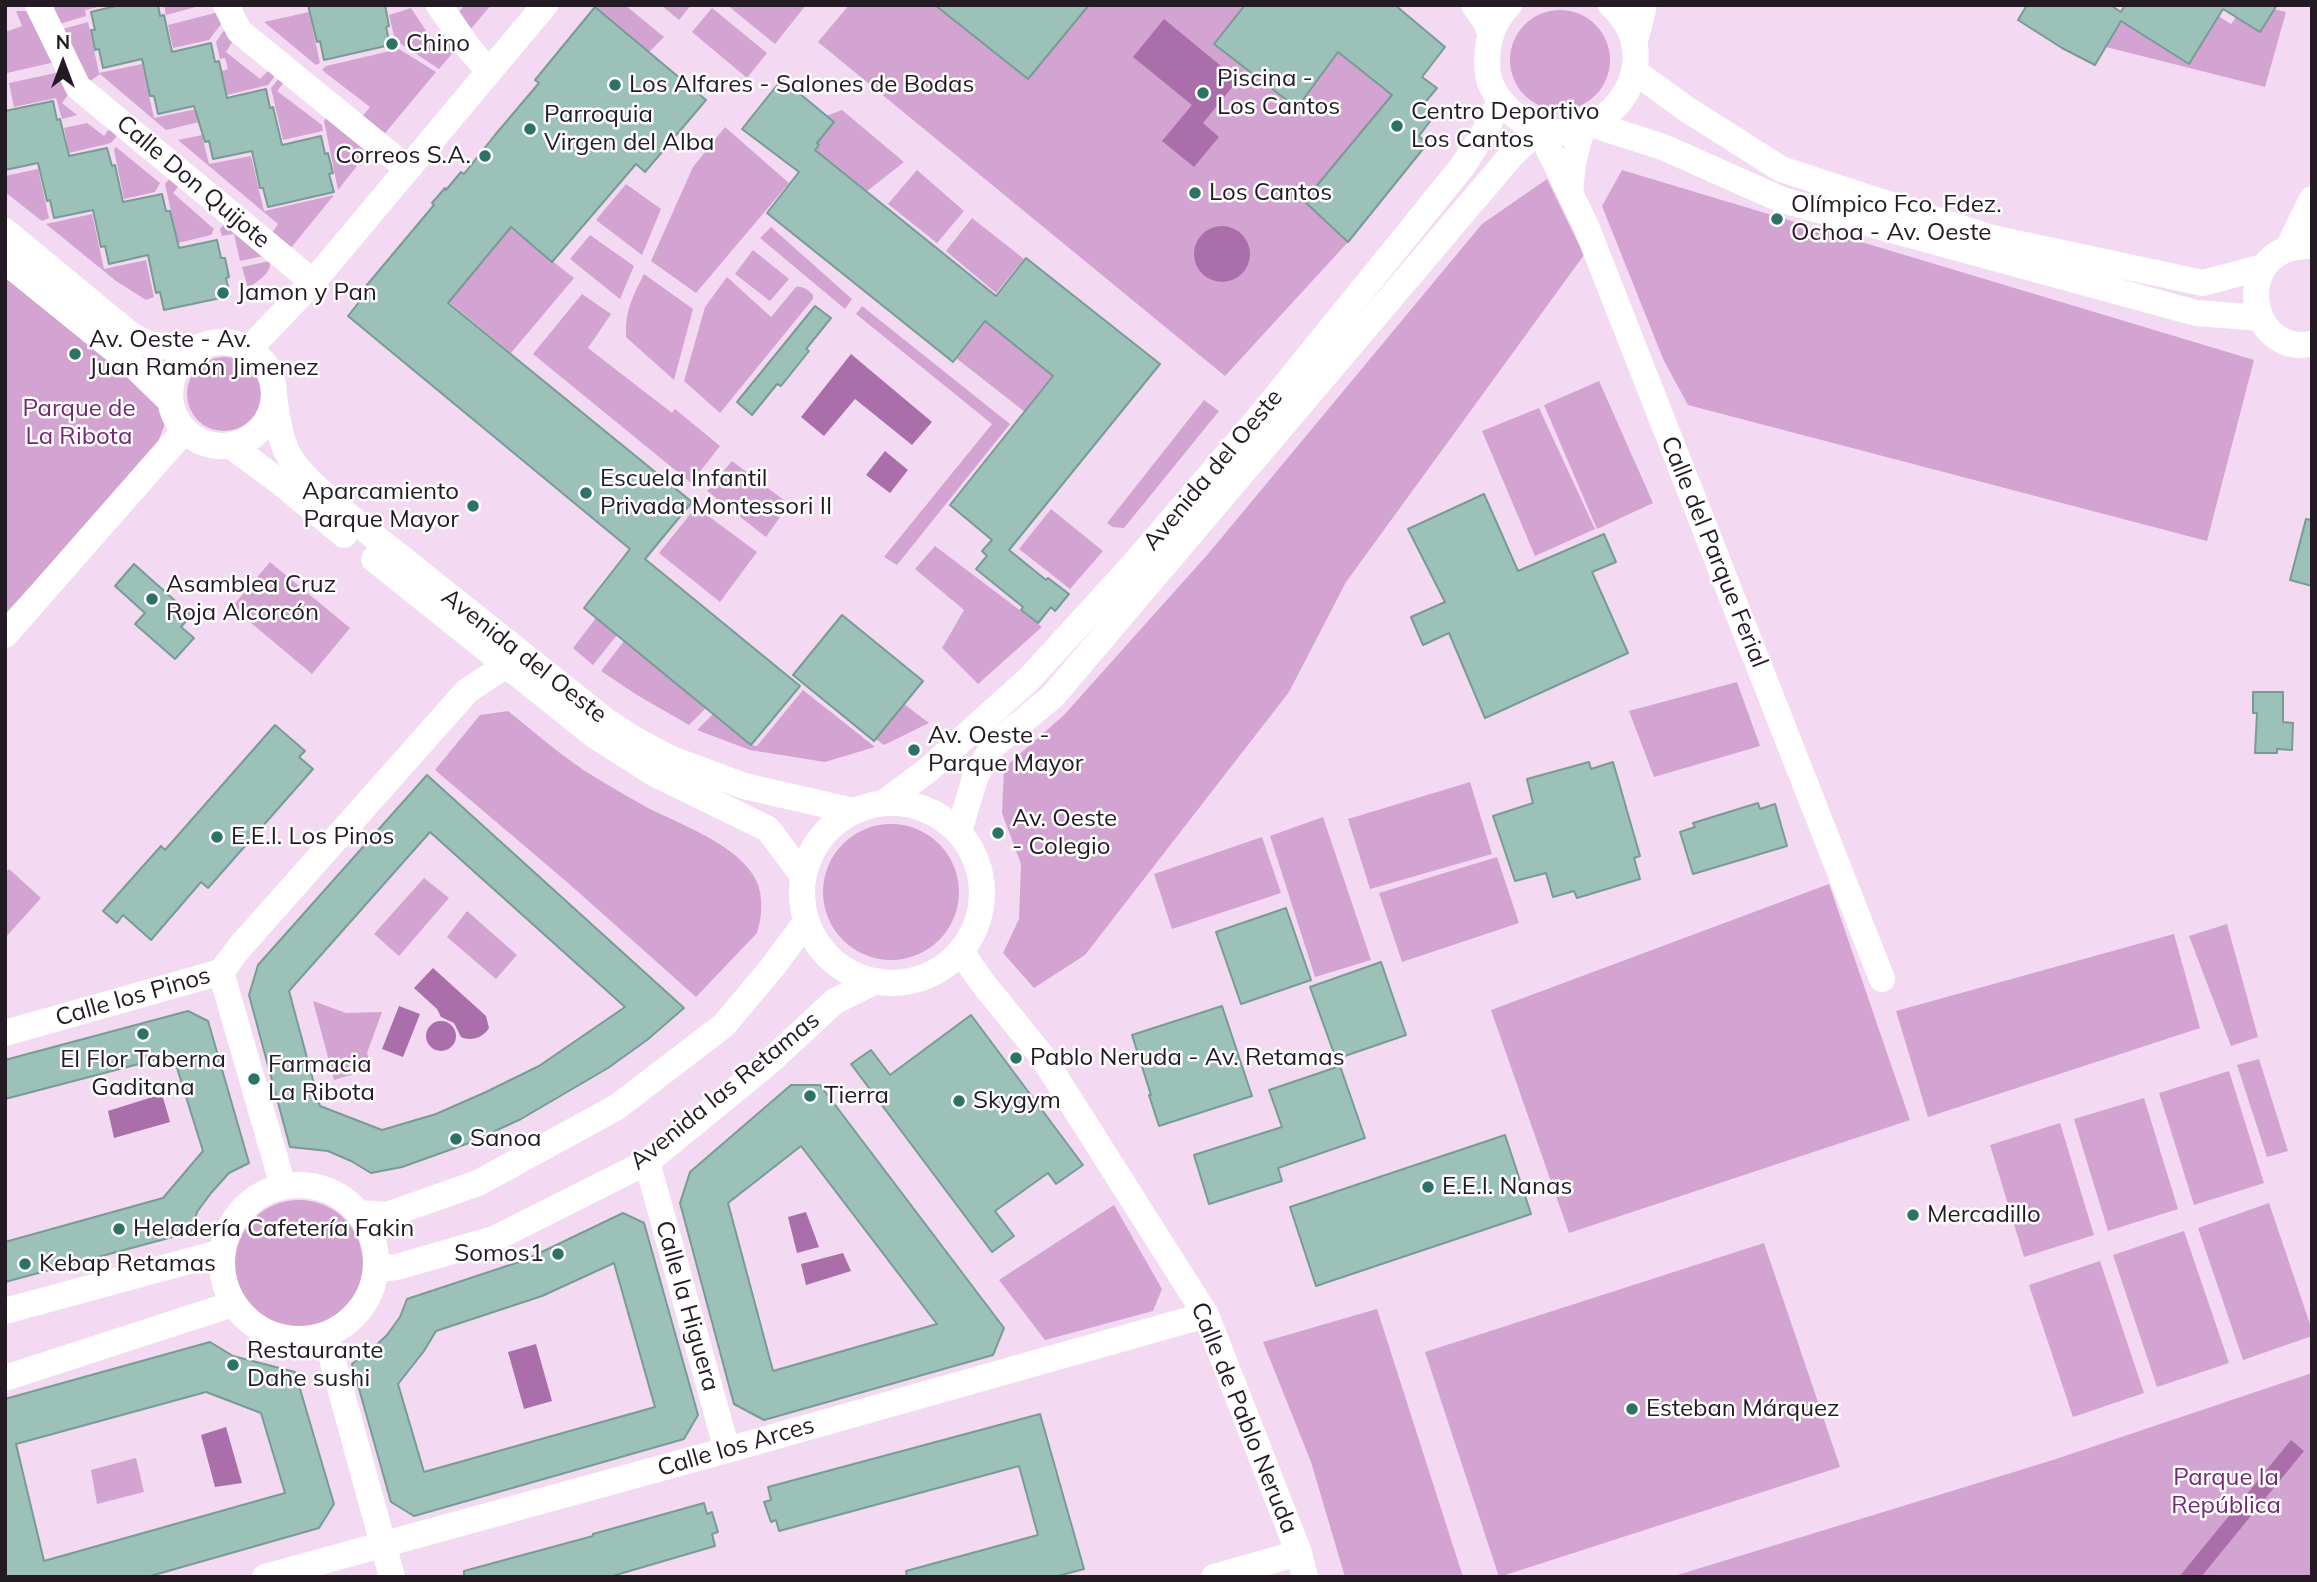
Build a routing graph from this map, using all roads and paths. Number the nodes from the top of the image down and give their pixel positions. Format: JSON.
{"nodes":[{"id":1,"x":38,"y":5,"type":"edge"},
{"id":2,"x":226,"y":5,"type":"edge"},
{"id":3,"x":439,"y":5,"type":"edge"},
{"id":4,"x":545,"y":5,"type":"edge"},
{"id":5,"x":1474,"y":5,"type":"edge"},
{"id":6,"x":1509,"y":5,"type":"edge"},
{"id":7,"x":1611,"y":5,"type":"edge"},
{"id":8,"x":1644,"y":5,"type":"edge"},
{"id":9,"x":1490,"y":34,"type":"junction"},
{"id":10,"x":1634,"y":58,"type":"junction"},
{"id":11,"x":489,"y":72,"type":"junction"},
{"id":12,"x":1500,"y":101,"type":"junction"},
{"id":13,"x":1588,"y":126,"type":"junction"},
{"id":14,"x":1539,"y":129,"type":"junction"},
{"id":15,"x":407,"y":168,"type":"junction"},
{"id":16,"x":1570,"y":193,"type":"junction"},
{"id":17,"x":2312,"y":199,"type":"edge"},
{"id":18,"x":5,"y":231,"type":"edge"},
{"id":19,"x":2300,"y":247,"type":"edge"},
{"id":20,"x":5,"y":261,"type":"edge"},
{"id":21,"x":2263,"y":267,"type":"junction"},
{"id":22,"x":313,"y":282,"type":"junction"},
{"id":23,"x":2260,"y":318,"type":"junction"},
{"id":24,"x":2312,"y":344,"type":"edge"},
{"id":25,"x":249,"y":349,"type":"junction"},
{"id":26,"x":192,"y":351,"type":"junction"},
{"id":27,"x":272,"y":384,"type":"junction"},
{"id":28,"x":170,"y":401,"type":"junction"},
{"id":29,"x":185,"y":430,"type":"junction"},
{"id":30,"x":230,"y":445,"type":"junction"},
{"id":31,"x":5,"y":635,"type":"edge"},
{"id":32,"x":505,"y":666,"type":"junction"},
{"id":33,"x":885,"y":802,"type":"junction"},
{"id":34,"x":853,"y":811,"type":"junction"},
{"id":35,"x":959,"y":831,"type":"junction"},
{"id":36,"x":803,"y":876,"type":"junction"},
{"id":37,"x":806,"y":922,"type":"junction"},
{"id":38,"x":961,"y":952,"type":"junction"},
{"id":39,"x":221,"y":972,"type":"junction"},
{"id":40,"x":1882,"y":979,"type":"dead end"},
{"id":41,"x":876,"y":981,"type":"junction"},
{"id":42,"x":5,"y":1033,"type":"edge"},
{"id":43,"x":647,"y":1162,"type":"junction"},
{"id":44,"x":283,"y":1186,"type":"junction"},
{"id":45,"x":359,"y":1213,"type":"junction"},
{"id":46,"x":222,"y":1252,"type":"junction"},
{"id":47,"x":377,"y":1269,"type":"junction"},
{"id":48,"x":233,"y":1304,"type":"junction"},
{"id":49,"x":5,"y":1311,"type":"edge"},
{"id":50,"x":1206,"y":1315,"type":"junction"},
{"id":51,"x":326,"y":1336,"type":"junction"},
{"id":52,"x":5,"y":1378,"type":"edge"},
{"id":53,"x":727,"y":1450,"type":"junction"},
{"id":54,"x":383,"y":1545,"type":"junction"},
{"id":55,"x":1302,"y":1565,"type":"edge"},
{"id":56,"x":265,"y":1577,"type":"edge"},
{"id":57,"x":392,"y":1577,"type":"edge"},
{"id":58,"x":1214,"y":1577,"type":"edge"}],
"edges":[{"from":1,"to":22,"type":"street","name":"Calle Don Quijote"},
{"from":2,"to":15,"type":"street"},
{"from":3,"to":11,"type":"street"},
{"from":4,"to":11,"type":"street"},
{"from":5,"to":9,"type":"street"},
{"from":6,"to":9,"type":"street"},
{"from":7,"to":10,"type":"street"},
{"from":8,"to":10,"type":"street"},
{"from":9,"to":12,"type":"street"},
{"from":10,"to":13,"type":"street"},
{"from":10,"to":21,"type":"street"},
{"from":11,"to":15,"type":"street"},
{"from":12,"to":14,"type":"street"},
{"from":12,"to":33,"type":"street","name":"Avenida del Oeste"},
{"from":13,"to":14,"type":"street"},
{"from":13,"to":16,"type":"street"},
{"from":13,"to":23,"type":"street"},
{"from":14,"to":16,"type":"street","name":"Calle del Parque Ferial"},
{"from":14,"to":35,"type":"street","name":"Avenida del Oeste"},
{"from":15,"to":22,"type":"street"},
{"from":16,"to":40,"type":"street","name":"Calle del Parque Ferial"},
{"from":17,"to":19,"type":"street"},
{"from":18,"to":26,"type":"street"},
{"from":19,"to":21,"type":"street"},
{"from":20,"to":28,"type":"street"},
{"from":21,"to":23,"type":"street"},
{"from":22,"to":25,"type":"street"},
{"from":22,"to":27,"type":"street"},
{"from":23,"to":24,"type":"street"},
{"from":25,"to":26,"type":"street"},
{"from":25,"to":27,"type":"street"},
{"from":26,"to":28,"type":"street"},
{"from":27,"to":30,"type":"street"},
{"from":27,"to":34,"type":"street","name":"Avenida del Oeste"},
{"from":28,"to":29,"type":"street"},
{"from":29,"to":30,"type":"street"},
{"from":29,"to":31,"type":"street"},
{"from":30,"to":32,"type":"street","name":"Avenida del Oeste"},
{"from":32,"to":36,"type":"street","name":"Avenida del Oeste"},
{"from":32,"to":39,"type":"street","name":"Calle los Pinos"},
{"from":33,"to":34,"type":"street"},
{"from":33,"to":35,"type":"street"},
{"from":34,"to":36,"type":"street"},
{"from":35,"to":38,"type":"street"},
{"from":36,"to":37,"type":"street"},
{"from":37,"to":41,"type":"street"},
{"from":37,"to":45,"type":"street"},
{"from":38,"to":41,"type":"street"},
{"from":38,"to":50,"type":"street","name":"Calle de Pablo Neruda"},
{"from":39,"to":42,"type":"street","name":"Calle los Pinos"},
{"from":39,"to":44,"type":"street"},
{"from":41,"to":43,"type":"street","name":"Avenida las Retamas"},
{"from":43,"to":47,"type":"street","name":"Avenida las Retamas"},
{"from":43,"to":53,"type":"street","name":"Calle la Higuera"},
{"from":44,"to":45,"type":"street"},
{"from":44,"to":46,"type":"street"},
{"from":45,"to":47,"type":"street"},
{"from":46,"to":48,"type":"street"},
{"from":46,"to":49,"type":"street"},
{"from":47,"to":51,"type":"street"},
{"from":48,"to":51,"type":"street"},
{"from":48,"to":52,"type":"street"},
{"from":50,"to":53,"type":"street","name":"Calle los Arces"},
{"from":50,"to":55,"type":"street","name":"Calle de Pablo Neruda"},
{"from":51,"to":54,"type":"street"},
{"from":53,"to":54,"type":"street","name":"Calle los Arces"},
{"from":54,"to":56,"type":"street","name":"Calle los Arces"},
{"from":54,"to":57,"type":"street"},
{"from":55,"to":58,"type":"street"}]}
